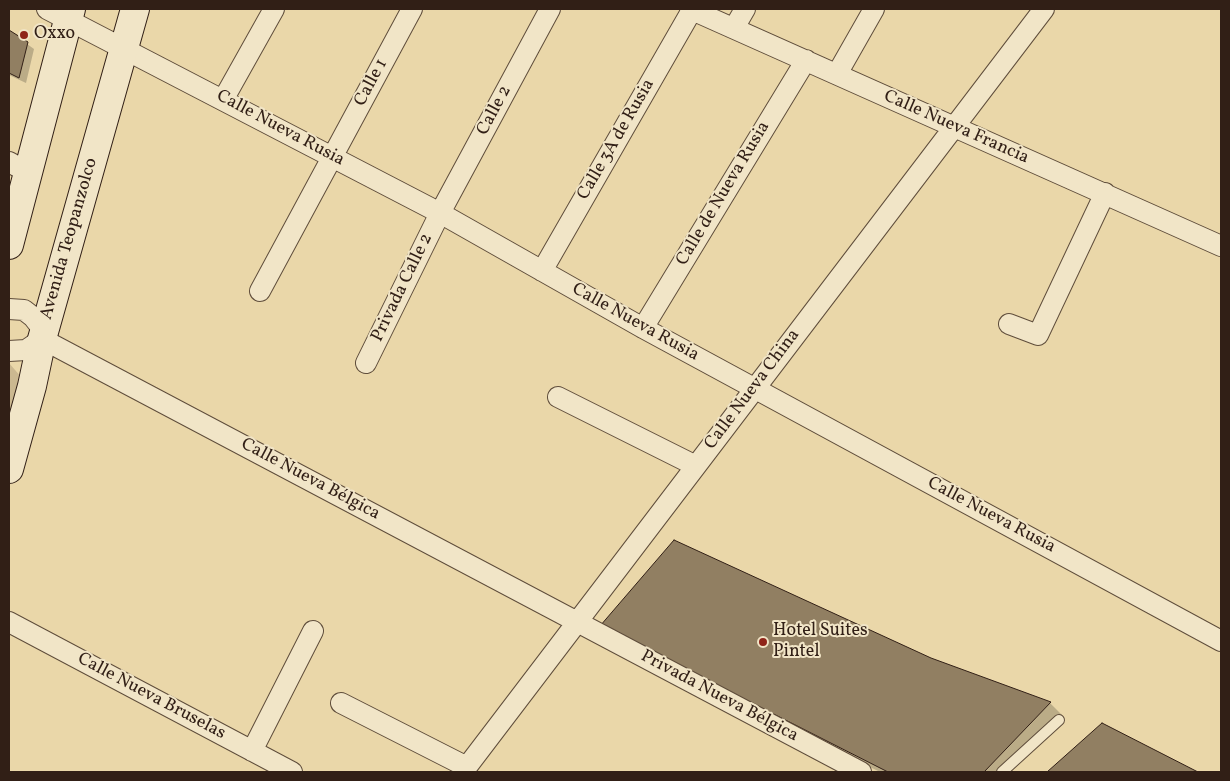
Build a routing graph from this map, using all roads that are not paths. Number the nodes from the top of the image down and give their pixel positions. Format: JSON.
{"nodes":[{"id":1,"x":135,"y":9,"type":"edge"},
{"id":2,"x":274,"y":9,"type":"edge"},
{"id":3,"x":412,"y":9,"type":"edge"},
{"id":4,"x":550,"y":9,"type":"edge"},
{"id":5,"x":691,"y":9,"type":"edge"},
{"id":6,"x":745,"y":9,"type":"edge"},
{"id":7,"x":874,"y":9,"type":"edge"},
{"id":8,"x":1044,"y":9,"type":"edge"},
{"id":9,"x":62,"y":12,"type":"edge"},
{"id":10,"x":734,"y":28,"type":"junction"},
{"id":11,"x":124,"y":47,"type":"junction"},
{"id":12,"x":806,"y":60,"type":"junction"},
{"id":13,"x":837,"y":74,"type":"junction"},
{"id":14,"x":223,"y":100,"type":"junction"},
{"id":15,"x":953,"y":128,"type":"junction"},
{"id":16,"x":332,"y":157,"type":"junction"},
{"id":17,"x":19,"y":167,"type":"edge"},
{"id":18,"x":1105,"y":193,"type":"junction"},
{"id":19,"x":440,"y":213,"type":"junction"},
{"id":20,"x":9,"y":245,"type":"edge"},
{"id":21,"x":1221,"y":246,"type":"edge"},
{"id":22,"x":542,"y":271,"type":"junction"},
{"id":23,"x":260,"y":291,"type":"dead end"},
{"id":24,"x":9,"y":309,"type":"edge"},
{"id":25,"x":1009,"y":324,"type":"dead end"},
{"id":26,"x":643,"y":328,"type":"junction"},
{"id":27,"x":42,"y":339,"type":"junction"},
{"id":28,"x":9,"y":351,"type":"edge"},
{"id":29,"x":366,"y":363,"type":"dead end"},
{"id":30,"x":755,"y":388,"type":"junction"},
{"id":31,"x":558,"y":397,"type":"dead end"},
{"id":32,"x":618,"y":413,"type":"dead end"},
{"id":33,"x":700,"y":460,"type":"junction"},
{"id":34,"x":9,"y":469,"type":"edge"},
{"id":35,"x":578,"y":621,"type":"junction"},
{"id":36,"x":9,"y":622,"type":"edge"},
{"id":37,"x":313,"y":631,"type":"dead end"},
{"id":38,"x":1221,"y":641,"type":"edge"},
{"id":39,"x":341,"y":703,"type":"dead end"},
{"id":40,"x":1059,"y":720,"type":"dead end"},
{"id":41,"x":252,"y":751,"type":"junction"},
{"id":42,"x":465,"y":769,"type":"edge"},
{"id":43,"x":292,"y":772,"type":"edge"},
{"id":44,"x":861,"y":772,"type":"edge"},
{"id":45,"x":1002,"y":772,"type":"edge"}],
"edges":[{"from":1,"to":11,"type":"main road","name":"Avenida Teopanzolco"},
{"from":2,"to":14,"type":"street"},
{"from":3,"to":16,"type":"street","name":"Calle 1"},
{"from":4,"to":19,"type":"street","name":"Calle 2"},
{"from":5,"to":10,"type":"street","name":"Calle Nueva Francia"},
{"from":5,"to":22,"type":"street","name":"Calle 3A de Rusia"},
{"from":6,"to":10,"type":"street"},
{"from":7,"to":13,"type":"street"},
{"from":8,"to":15,"type":"street","name":"Calle Nueva China"},
{"from":9,"to":11,"type":"street","name":"Calle Nueva Rusia"},
{"from":9,"to":17,"type":"main road"},
{"from":10,"to":12,"type":"street","name":"Calle Nueva Francia"},
{"from":11,"to":14,"type":"street","name":"Calle Nueva Rusia"},
{"from":11,"to":27,"type":"main road","name":"Avenida Teopanzolco"},
{"from":12,"to":13,"type":"street","name":"Calle Nueva Francia"},
{"from":12,"to":26,"type":"street","name":"Calle de Nueva Rusia"},
{"from":13,"to":15,"type":"street","name":"Calle Nueva Francia"},
{"from":14,"to":16,"type":"street","name":"Calle Nueva Rusia"},
{"from":15,"to":18,"type":"street","name":"Calle Nueva Francia"},
{"from":15,"to":30,"type":"street","name":"Calle Nueva China"},
{"from":16,"to":19,"type":"street","name":"Calle Nueva Rusia"},
{"from":16,"to":23,"type":"street","name":"Calle 1"},
{"from":17,"to":20,"type":"main road"},
{"from":18,"to":21,"type":"street","name":"Calle Nueva Francia"},
{"from":18,"to":25,"type":"street"},
{"from":19,"to":22,"type":"street","name":"Calle Nueva Rusia"},
{"from":19,"to":29,"type":"street","name":"Privada Calle 2"},
{"from":22,"to":26,"type":"street","name":"Calle Nueva Rusia"},
{"from":24,"to":27,"type":"street"},
{"from":26,"to":30,"type":"street","name":"Calle Nueva Rusia"},
{"from":27,"to":28,"type":"street"},
{"from":27,"to":34,"type":"main road","name":"Avenida Teopanzolco"},
{"from":27,"to":35,"type":"street","name":"Calle Nueva Bélgica"},
{"from":30,"to":33,"type":"street","name":"Calle Nueva China"},
{"from":30,"to":38,"type":"street","name":"Calle Nueva Rusia"},
{"from":31,"to":33,"type":"street"},
{"from":32,"to":33,"type":"street"},
{"from":33,"to":35,"type":"street","name":"Calle Nueva China"},
{"from":35,"to":42,"type":"street","name":"Calle Nueva China"},
{"from":35,"to":44,"type":"street","name":"Privada Nueva Bélgica"},
{"from":36,"to":41,"type":"street","name":"Calle Nueva Bruselas"},
{"from":37,"to":41,"type":"street"},
{"from":39,"to":42,"type":"street"},
{"from":40,"to":45,"type":"lane"},
{"from":41,"to":43,"type":"street","name":"Calle Nueva Bruselas"}]}
